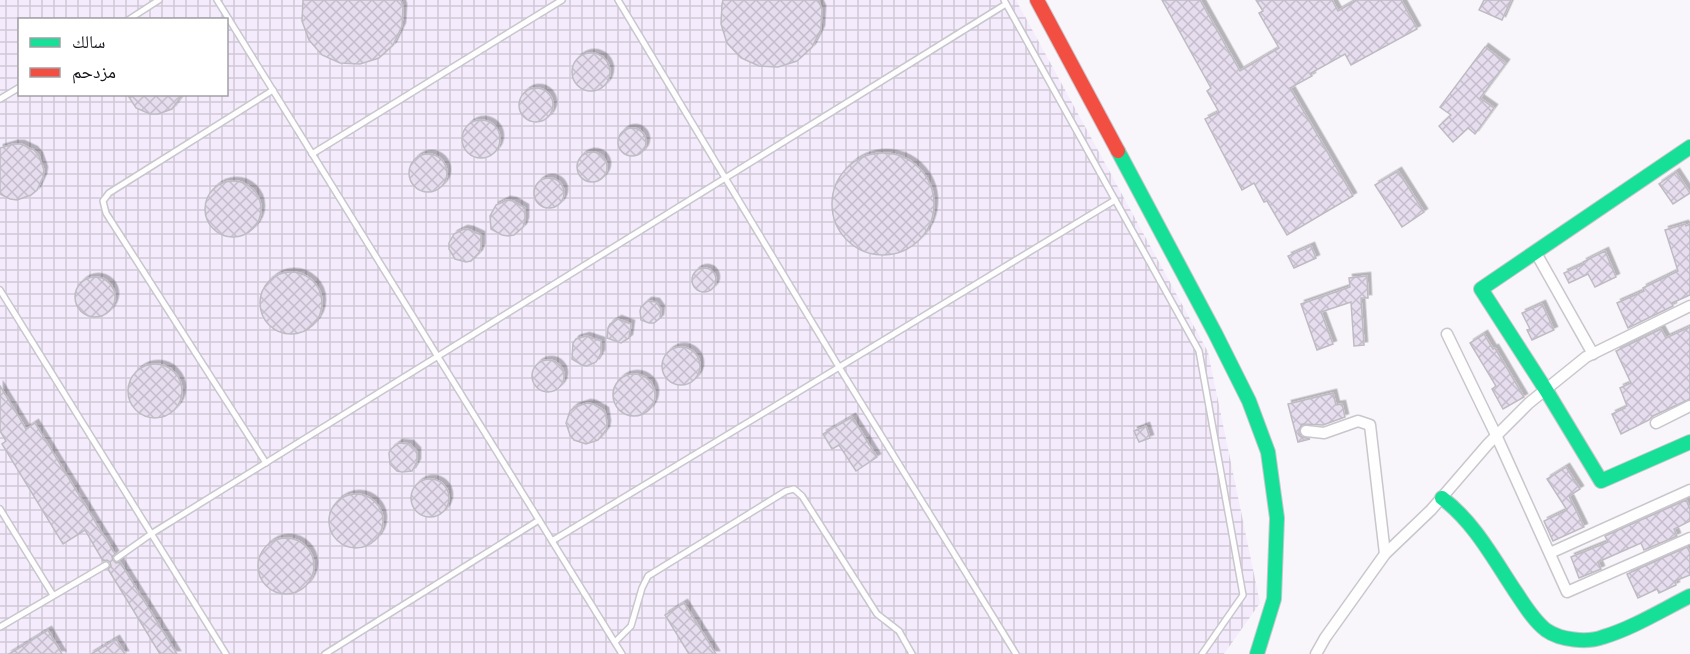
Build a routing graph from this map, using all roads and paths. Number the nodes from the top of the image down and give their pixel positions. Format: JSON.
{"nodes":[{"id":1,"x":159,"y":0,"type":"edge"},
{"id":2,"x":217,"y":0,"type":"edge"},
{"id":3,"x":562,"y":0,"type":"edge"},
{"id":4,"x":618,"y":0,"type":"edge"},
{"id":5,"x":1037,"y":0,"type":"edge"},
{"id":6,"x":1005,"y":2,"type":"edge"},
{"id":7,"x":131,"y":18,"type":"edge"},
{"id":8,"x":18,"y":88,"type":"edge"},
{"id":9,"x":273,"y":90,"type":"junction"},
{"id":10,"x":0,"y":99,"type":"edge"},
{"id":11,"x":1690,"y":147,"type":"edge"},
{"id":12,"x":312,"y":154,"type":"junction"},
{"id":13,"x":725,"y":178,"type":"junction"},
{"id":14,"x":1114,"y":200,"type":"junction"},
{"id":15,"x":1536,"y":253,"type":"junction"},
{"id":16,"x":0,"y":290,"type":"edge"},
{"id":17,"x":1690,"y":306,"type":"edge"},
{"id":18,"x":1447,"y":334,"type":"dead end"},
{"id":19,"x":1593,"y":354,"type":"junction"},
{"id":20,"x":438,"y":356,"type":"junction"},
{"id":21,"x":839,"y":367,"type":"junction"},
{"id":22,"x":1546,"y":390,"type":"junction"},
{"id":23,"x":1690,"y":406,"type":"edge"},
{"id":24,"x":1656,"y":423,"type":"dead end"},
{"id":25,"x":1306,"y":431,"type":"dead end"},
{"id":26,"x":1496,"y":435,"type":"junction"},
{"id":27,"x":1690,"y":442,"type":"edge"},
{"id":28,"x":266,"y":463,"type":"junction"},
{"id":29,"x":1690,"y":490,"type":"edge"},
{"id":30,"x":1442,"y":498,"type":"junction"},
{"id":31,"x":0,"y":509,"type":"edge"},
{"id":32,"x":539,"y":520,"type":"junction"},
{"id":33,"x":152,"y":534,"type":"junction"},
{"id":34,"x":1690,"y":538,"type":"edge"},
{"id":35,"x":552,"y":541,"type":"junction"},
{"id":36,"x":1550,"y":553,"type":"junction"},
{"id":37,"x":1385,"y":554,"type":"junction"},
{"id":38,"x":117,"y":558,"type":"dead end"},
{"id":39,"x":106,"y":565,"type":"dead end"},
{"id":40,"x":53,"y":595,"type":"junction"},
{"id":41,"x":1690,"y":596,"type":"edge"},
{"id":42,"x":0,"y":627,"type":"edge"},
{"id":43,"x":615,"y":642,"type":"junction"},
{"id":44,"x":226,"y":654,"type":"edge"},
{"id":45,"x":325,"y":654,"type":"edge"},
{"id":46,"x":622,"y":654,"type":"edge"},
{"id":47,"x":912,"y":654,"type":"edge"},
{"id":48,"x":1016,"y":654,"type":"edge"},
{"id":49,"x":1202,"y":654,"type":"edge"},
{"id":50,"x":1257,"y":654,"type":"edge"},
{"id":51,"x":1316,"y":654,"type":"edge"}],
"edges":[{"from":1,"to":7,"type":"lane"},
{"from":2,"to":9,"type":"lane"},
{"from":3,"to":12,"type":"lane"},
{"from":4,"to":13,"type":"lane"},
{"from":5,"to":50,"type":"street"},
{"from":6,"to":13,"type":"lane"},
{"from":6,"to":14,"type":"lane"},
{"from":8,"to":10,"type":"lane"},
{"from":9,"to":12,"type":"lane"},
{"from":9,"to":28,"type":"lane"},
{"from":11,"to":15,"type":"street"},
{"from":12,"to":20,"type":"lane"},
{"from":13,"to":20,"type":"lane"},
{"from":13,"to":21,"type":"lane"},
{"from":14,"to":21,"type":"lane"},
{"from":14,"to":49,"type":"lane"},
{"from":15,"to":19,"type":"street"},
{"from":15,"to":22,"type":"street"},
{"from":16,"to":33,"type":"lane"},
{"from":17,"to":19,"type":"street"},
{"from":18,"to":26,"type":"street"},
{"from":19,"to":22,"type":"street"},
{"from":20,"to":28,"type":"lane"},
{"from":20,"to":32,"type":"lane"},
{"from":21,"to":35,"type":"lane"},
{"from":21,"to":48,"type":"lane"},
{"from":22,"to":26,"type":"street"},
{"from":22,"to":27,"type":"street"},
{"from":23,"to":24,"type":"street"},
{"from":25,"to":37,"type":"street"},
{"from":26,"to":30,"type":"street"},
{"from":26,"to":36,"type":"street"},
{"from":28,"to":33,"type":"lane"},
{"from":29,"to":36,"type":"street"},
{"from":30,"to":37,"type":"street"},
{"from":30,"to":41,"type":"street"},
{"from":31,"to":40,"type":"lane"},
{"from":32,"to":35,"type":"lane"},
{"from":32,"to":45,"type":"lane"},
{"from":33,"to":38,"type":"lane"},
{"from":33,"to":44,"type":"lane"},
{"from":34,"to":36,"type":"street"},
{"from":35,"to":43,"type":"lane"},
{"from":37,"to":51,"type":"street"},
{"from":39,"to":40,"type":"lane"},
{"from":40,"to":42,"type":"lane"},
{"from":43,"to":46,"type":"lane"},
{"from":43,"to":47,"type":"lane"}]}
